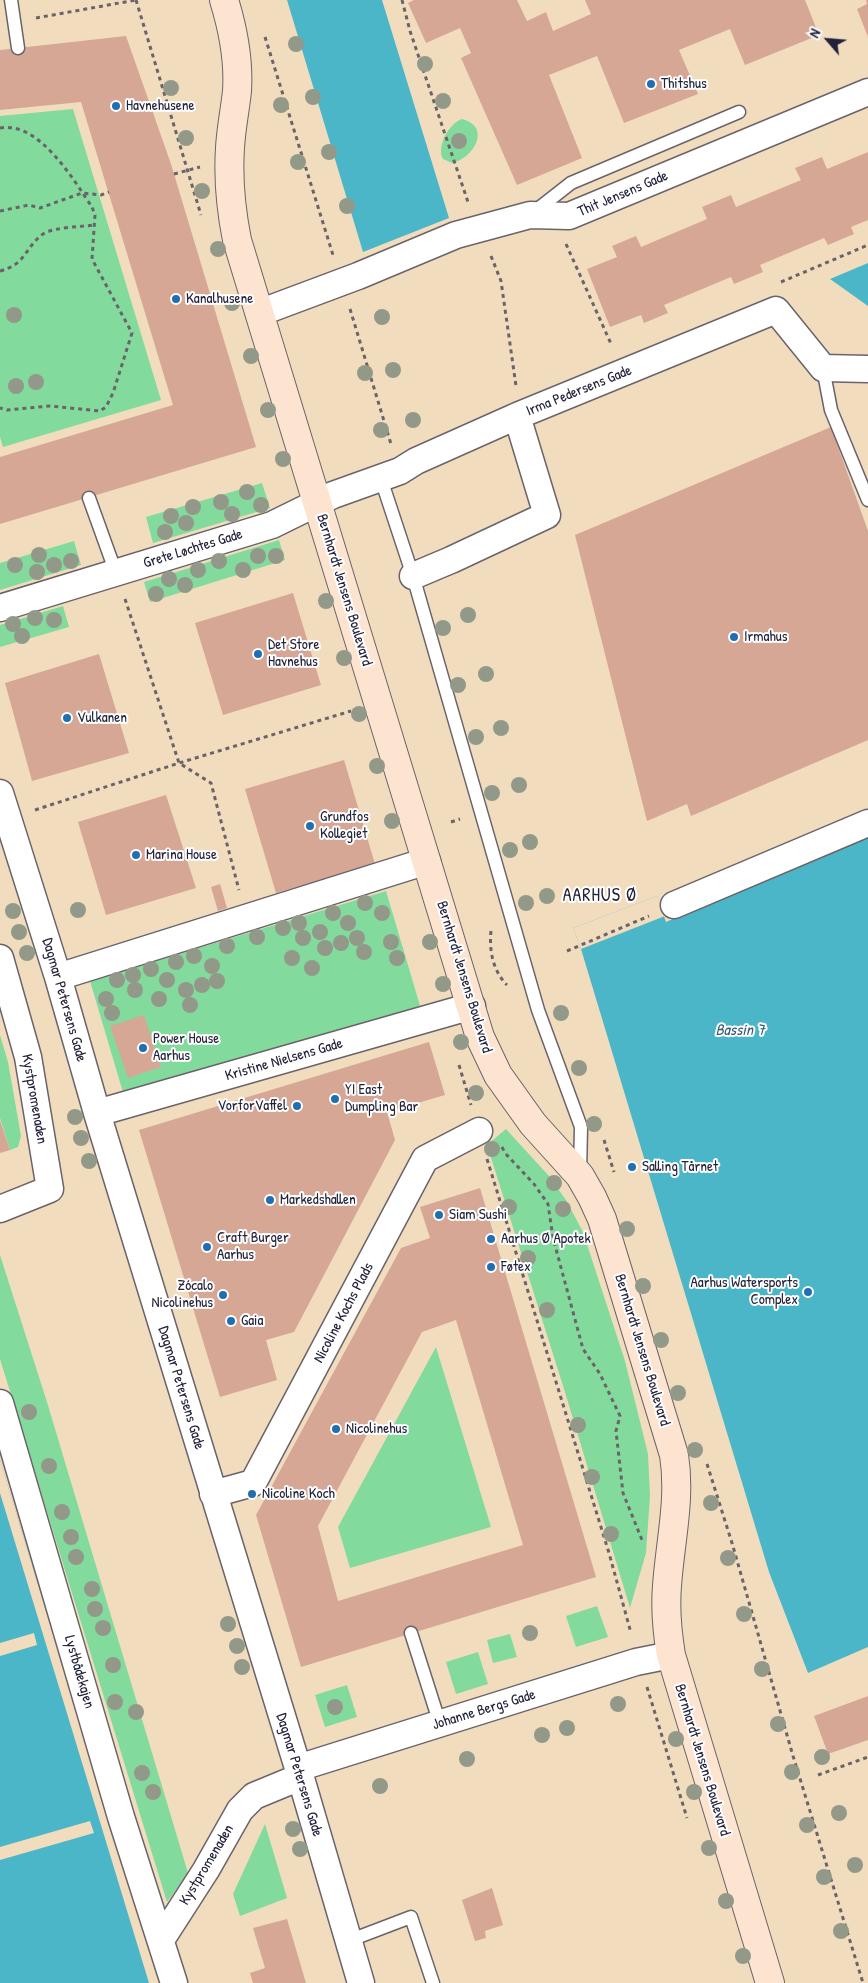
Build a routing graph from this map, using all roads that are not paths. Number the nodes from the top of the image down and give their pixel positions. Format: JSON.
{"nodes":[{"id":1,"x":12,"y":0,"type":"edge"},
{"id":2,"x":224,"y":0,"type":"edge"},
{"id":3,"x":18,"y":48,"type":"dead end"},
{"id":4,"x":868,"y":92,"type":"edge"},
{"id":5,"x":739,"y":112,"type":"dead end"},
{"id":6,"x":542,"y":215,"type":"junction"},
{"id":7,"x":259,"y":313,"type":"junction"},
{"id":8,"x":823,"y":368,"type":"junction"},
{"id":9,"x":868,"y":369,"type":"edge"},
{"id":10,"x":517,"y":416,"type":"junction"},
{"id":11,"x":381,"y":478,"type":"junction"},
{"id":12,"x":89,"y":498,"type":"dead end"},
{"id":13,"x":868,"y":500,"type":"edge"},
{"id":14,"x":317,"y":502,"type":"junction"},
{"id":15,"x":116,"y":572,"type":"junction"},
{"id":16,"x":413,"y":576,"type":"junction"},
{"id":17,"x":0,"y":608,"type":"edge"},
{"id":18,"x":0,"y":793,"type":"edge"},
{"id":19,"x":868,"y":823,"type":"edge"},
{"id":20,"x":427,"y":861,"type":"junction"},
{"id":21,"x":674,"y":905,"type":"road end"},
{"id":22,"x":0,"y":958,"type":"edge"},
{"id":23,"x":58,"y":976,"type":"junction"},
{"id":24,"x":472,"y":1006,"type":"junction"},
{"id":25,"x":97,"y":1113,"type":"junction"},
{"id":26,"x":488,"y":1136,"type":"road end"},
{"id":27,"x":580,"y":1176,"type":"junction"},
{"id":28,"x":0,"y":1209,"type":"edge"},
{"id":29,"x":0,"y":1403,"type":"edge"},
{"id":30,"x":213,"y":1494,"type":"junction"},
{"id":31,"x":411,"y":1633,"type":"dead end"},
{"id":32,"x":671,"y":1655,"type":"junction"},
{"id":33,"x":440,"y":1724,"type":"junction"},
{"id":34,"x":299,"y":1773,"type":"junction"},
{"id":35,"x":161,"y":1940,"type":"junction"},
{"id":36,"x":348,"y":1941,"type":"junction"},
{"id":37,"x":174,"y":1983,"type":"edge"},
{"id":38,"x":362,"y":1983,"type":"edge"},
{"id":39,"x":433,"y":1983,"type":"edge"},
{"id":40,"x":770,"y":1983,"type":"edge"}],
"edges":[{"from":1,"to":3,"type":"lane"},
{"from":2,"to":7,"type":"street","name":"Bernhardt Jensens Boulevard"},
{"from":4,"to":6,"type":"street","name":"Thit Jensens Gade"},
{"from":5,"to":6,"type":"lane"},
{"from":6,"to":7,"type":"street","name":"Thit Jensens Gade"},
{"from":7,"to":14,"type":"street","name":"Bernhardt Jensens Boulevard"},
{"from":8,"to":9,"type":"street"},
{"from":8,"to":10,"type":"street","name":"Irma Pedersens Gade"},
{"from":8,"to":13,"type":"lane","name":"Irma Pedersens Gade"},
{"from":10,"to":11,"type":"street","name":"Grete Løchtes Gade"},
{"from":10,"to":16,"type":"street","name":"Irma Pedersens Gade"},
{"from":11,"to":14,"type":"street","name":"Grete Løchtes Gade"},
{"from":11,"to":16,"type":"lane"},
{"from":12,"to":15,"type":"lane"},
{"from":14,"to":15,"type":"street","name":"Grete Løchtes Gade"},
{"from":14,"to":20,"type":"street","name":"Bernhardt Jensens Boulevard"},
{"from":15,"to":17,"type":"street","name":"Grete Løchtes Gade"},
{"from":16,"to":27,"type":"lane"},
{"from":18,"to":23,"type":"street","name":"Dagmar Petersens Gade"},
{"from":19,"to":21,"type":"street"},
{"from":20,"to":23,"type":"street"},
{"from":20,"to":24,"type":"street","name":"Bernhardt Jensens Boulevard"},
{"from":22,"to":28,"type":"street","name":"Kystpromenaden"},
{"from":23,"to":25,"type":"street","name":"Dagmar Petersens Gade"},
{"from":24,"to":25,"type":"street","name":"Kristine Nielsens Gade"},
{"from":24,"to":27,"type":"street","name":"Bernhardt Jensens Boulevard"},
{"from":25,"to":30,"type":"street","name":"Dagmar Petersens Gade"},
{"from":26,"to":30,"type":"street","name":"Nicoline Kochs Plads"},
{"from":27,"to":32,"type":"street","name":"Bernhardt Jensens Boulevard"},
{"from":29,"to":35,"type":"street","name":"Lystbådekajen"},
{"from":30,"to":34,"type":"street","name":"Dagmar Petersens Gade"},
{"from":31,"to":33,"type":"lane"},
{"from":32,"to":33,"type":"street","name":"Johanne Bergs Gade"},
{"from":32,"to":40,"type":"street","name":"Bernhardt Jensens Boulevard"},
{"from":33,"to":34,"type":"street","name":"Johanne Bergs Gade"},
{"from":34,"to":35,"type":"street","name":"Kystpromenaden"},
{"from":34,"to":36,"type":"street","name":"Dagmar Petersens Gade"},
{"from":35,"to":37,"type":"street"},
{"from":36,"to":38,"type":"street","name":"Dagmar Petersens Gade"},
{"from":36,"to":39,"type":"lane"}]}
